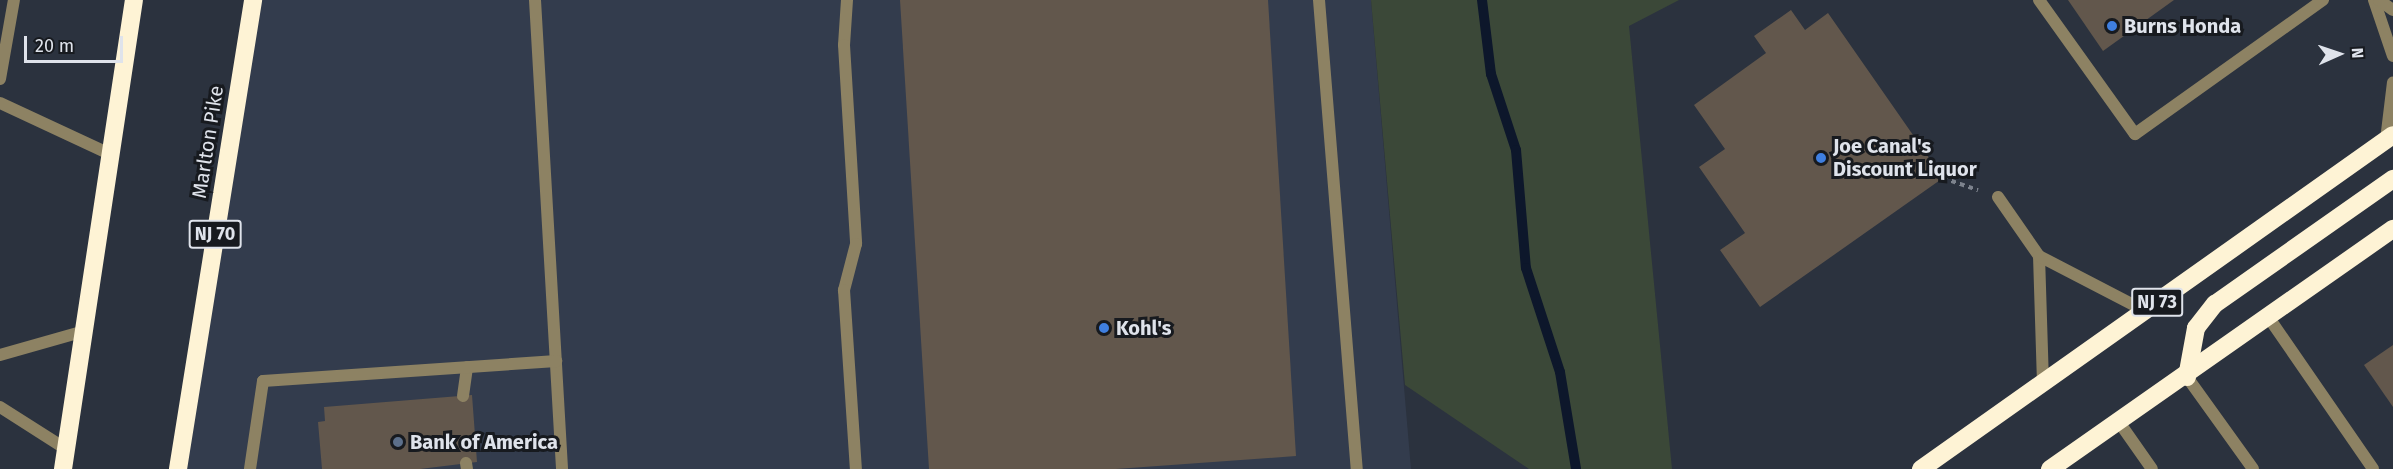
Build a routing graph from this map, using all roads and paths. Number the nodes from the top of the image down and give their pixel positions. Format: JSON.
{"nodes":[{"id":1,"x":14,"y":0,"type":"edge"},
{"id":2,"x":134,"y":0,"type":"edge"},
{"id":3,"x":253,"y":0,"type":"edge"},
{"id":4,"x":535,"y":0,"type":"edge"},
{"id":5,"x":847,"y":0,"type":"edge"},
{"id":6,"x":1319,"y":0,"type":"edge"},
{"id":7,"x":2039,"y":0,"type":"edge"},
{"id":8,"x":2323,"y":0,"type":"edge"},
{"id":9,"x":2374,"y":0,"type":"edge"},
{"id":10,"x":2379,"y":0,"type":"edge"},
{"id":11,"x":2393,"y":10,"type":"edge"},
{"id":12,"x":2393,"y":56,"type":"edge"},
{"id":13,"x":0,"y":79,"type":"edge"},
{"id":14,"x":2393,"y":82,"type":"edge"},
{"id":15,"x":0,"y":103,"type":"edge"},
{"id":16,"x":2389,"y":137,"type":"edge"},
{"id":17,"x":111,"y":154,"type":"junction"},
{"id":18,"x":1943,"y":178,"type":"dead end"},
{"id":19,"x":2393,"y":179,"type":"edge"},
{"id":20,"x":1998,"y":197,"type":"joint"},
{"id":21,"x":2393,"y":229,"type":"edge"},
{"id":22,"x":2039,"y":256,"type":"junction"},
{"id":23,"x":2145,"y":311,"type":"junction"},
{"id":24,"x":2269,"y":318,"type":"junction"},
{"id":25,"x":84,"y":331,"type":"junction"},
{"id":26,"x":0,"y":355,"type":"edge"},
{"id":27,"x":556,"y":361,"type":"junction"},
{"id":28,"x":467,"y":367,"type":"junction"},
{"id":29,"x":2187,"y":377,"type":"junction"},
{"id":30,"x":2043,"y":383,"type":"junction"},
{"id":31,"x":464,"y":396,"type":"dead end"},
{"id":32,"x":0,"y":407,"type":"edge"},
{"id":33,"x":2119,"y":422,"type":"junction"},
{"id":34,"x":66,"y":449,"type":"junction"},
{"id":35,"x":2248,"y":467,"type":"edge"},
{"id":36,"x":63,"y":469,"type":"edge"},
{"id":37,"x":178,"y":469,"type":"edge"},
{"id":38,"x":250,"y":469,"type":"edge"},
{"id":39,"x":562,"y":469,"type":"edge"},
{"id":40,"x":856,"y":469,"type":"edge"},
{"id":41,"x":1357,"y":469,"type":"edge"},
{"id":42,"x":1921,"y":469,"type":"edge"},
{"id":43,"x":2050,"y":469,"type":"edge"},
{"id":44,"x":2152,"y":469,"type":"edge"},
{"id":45,"x":2373,"y":469,"type":"edge"}],
"edges":[{"from":1,"to":13,"type":"street"},
{"from":2,"to":17,"type":"highway"},
{"from":3,"to":37,"type":"highway","name":"Marlton Pike","number":"NJ 70"},
{"from":4,"to":27,"type":"street"},
{"from":5,"to":40,"type":"street"},
{"from":6,"to":41,"type":"street"},
{"from":7,"to":8,"type":"street"},
{"from":9,"to":12,"type":"street"},
{"from":10,"to":11,"type":"street"},
{"from":14,"to":16,"type":"street"},
{"from":15,"to":17,"type":"street"},
{"from":16,"to":23,"type":"highway","number":"NJ 73"},
{"from":17,"to":25,"type":"highway"},
{"from":18,"to":20,"type":"path"},
{"from":19,"to":29,"type":"highway"},
{"from":20,"to":22,"type":"street"},
{"from":21,"to":24,"type":"highway"},
{"from":22,"to":23,"type":"street"},
{"from":22,"to":30,"type":"street"},
{"from":23,"to":30,"type":"highway","number":"NJ 73"},
{"from":24,"to":29,"type":"highway"},
{"from":24,"to":45,"type":"street"},
{"from":25,"to":26,"type":"street"},
{"from":25,"to":34,"type":"highway"},
{"from":27,"to":28,"type":"street"},
{"from":27,"to":39,"type":"street"},
{"from":28,"to":31,"type":"street"},
{"from":28,"to":38,"type":"street"},
{"from":29,"to":33,"type":"highway"},
{"from":29,"to":35,"type":"street"},
{"from":30,"to":42,"type":"highway","number":"NJ 73"},
{"from":32,"to":34,"type":"street"},
{"from":33,"to":43,"type":"highway"},
{"from":33,"to":44,"type":"street"},
{"from":34,"to":36,"type":"highway"}]}
